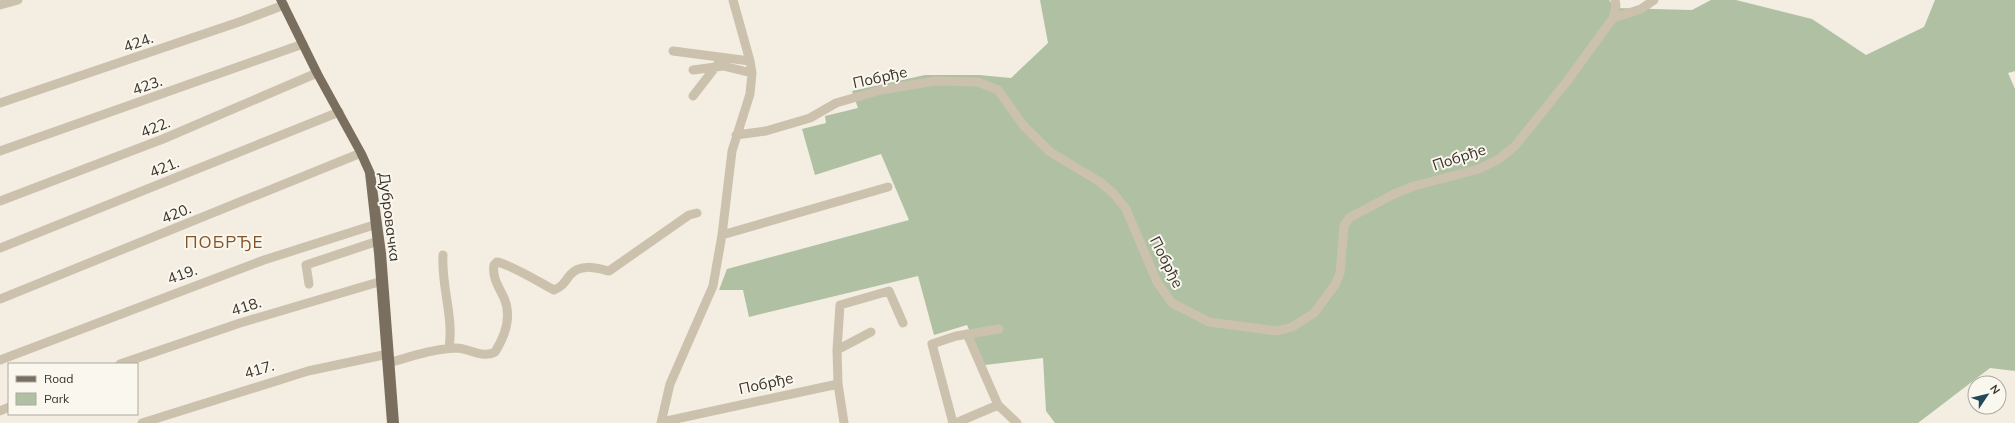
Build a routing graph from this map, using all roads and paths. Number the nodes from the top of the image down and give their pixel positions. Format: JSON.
{"nodes":[{"id":1,"x":18,"y":0,"type":"edge"},
{"id":2,"x":733,"y":0,"type":"edge"},
{"id":3,"x":1615,"y":0,"type":"edge"},
{"id":4,"x":1654,"y":0,"type":"edge"},
{"id":5,"x":282,"y":2,"type":"edge"},
{"id":6,"x":0,"y":5,"type":"edge"},
{"id":7,"x":1613,"y":18,"type":"junction"},
{"id":8,"x":303,"y":44,"type":"junction"},
{"id":9,"x":673,"y":51,"type":"dead end"},
{"id":10,"x":750,"y":61,"type":"junction"},
{"id":11,"x":718,"y":65,"type":"junction"},
{"id":12,"x":693,"y":70,"type":"dead end"},
{"id":13,"x":317,"y":73,"type":"junction"},
{"id":14,"x":752,"y":73,"type":"junction"},
{"id":15,"x":693,"y":96,"type":"dead end"},
{"id":16,"x":0,"y":103,"type":"edge"},
{"id":17,"x":339,"y":112,"type":"junction"},
{"id":18,"x":736,"y":135,"type":"junction"},
{"id":19,"x":0,"y":151,"type":"edge"},
{"id":20,"x":362,"y":153,"type":"junction"},
{"id":21,"x":888,"y":187,"type":"dead end"},
{"id":22,"x":0,"y":201,"type":"edge"},
{"id":23,"x":697,"y":213,"type":"dead end"},
{"id":24,"x":377,"y":224,"type":"junction"},
{"id":25,"x":722,"y":235,"type":"junction"},
{"id":26,"x":378,"y":241,"type":"junction"},
{"id":27,"x":0,"y":248,"type":"edge"},
{"id":28,"x":443,"y":255,"type":"dead end"},
{"id":29,"x":382,"y":281,"type":"junction"},
{"id":30,"x":309,"y":284,"type":"dead end"},
{"id":31,"x":0,"y":299,"type":"edge"},
{"id":32,"x":903,"y":323,"type":"dead end"},
{"id":33,"x":999,"y":329,"type":"dead end"},
{"id":34,"x":871,"y":332,"type":"dead end"},
{"id":35,"x":967,"y":334,"type":"junction"},
{"id":36,"x":449,"y":348,"type":"junction"},
{"id":37,"x":837,"y":350,"type":"junction"},
{"id":38,"x":388,"y":358,"type":"junction"},
{"id":39,"x":0,"y":360,"type":"edge"},
{"id":40,"x":123,"y":363,"type":"edge"},
{"id":41,"x":838,"y":384,"type":"junction"},
{"id":42,"x":998,"y":405,"type":"junction"},
{"id":43,"x":661,"y":422,"type":"edge"},
{"id":44,"x":142,"y":423,"type":"edge"},
{"id":45,"x":393,"y":423,"type":"edge"},
{"id":46,"x":844,"y":423,"type":"edge"},
{"id":47,"x":953,"y":423,"type":"edge"},
{"id":48,"x":956,"y":423,"type":"edge"},
{"id":49,"x":1016,"y":423,"type":"edge"}],
"edges":[{"from":1,"to":6,"type":"street"},
{"from":2,"to":10,"type":"street","name":"Побрђе"},
{"from":3,"to":7,"type":"street"},
{"from":4,"to":7,"type":"street"},
{"from":5,"to":8,"type":"main road","name":"Дубровачка"},
{"from":5,"to":16,"type":"street","name":"424."},
{"from":7,"to":18,"type":"street","name":"Побрђе"},
{"from":8,"to":13,"type":"main road","name":"Дубровачка"},
{"from":8,"to":19,"type":"street","name":"423."},
{"from":9,"to":10,"type":"street"},
{"from":10,"to":14,"type":"street","name":"Побрђе"},
{"from":11,"to":12,"type":"street"},
{"from":11,"to":14,"type":"street"},
{"from":11,"to":15,"type":"street"},
{"from":13,"to":17,"type":"main road","name":"Дубровачка"},
{"from":13,"to":22,"type":"street","name":"422."},
{"from":14,"to":18,"type":"street","name":"Побрђе"},
{"from":17,"to":20,"type":"main road","name":"Дубровачка"},
{"from":17,"to":27,"type":"street","name":"421."},
{"from":18,"to":25,"type":"street","name":"Побрђе"},
{"from":20,"to":24,"type":"main road","name":"Дубровачка"},
{"from":20,"to":31,"type":"street","name":"420."},
{"from":21,"to":25,"type":"street"},
{"from":23,"to":36,"type":"street"},
{"from":24,"to":26,"type":"main road","name":"Дубровачка"},
{"from":24,"to":39,"type":"street","name":"419."},
{"from":25,"to":43,"type":"street","name":"Побрђе"},
{"from":26,"to":29,"type":"main road","name":"Дубровачка"},
{"from":26,"to":30,"type":"street"},
{"from":28,"to":36,"type":"street"},
{"from":29,"to":38,"type":"main road","name":"Дубровачка"},
{"from":29,"to":40,"type":"street","name":"418."},
{"from":32,"to":37,"type":"street"},
{"from":33,"to":35,"type":"street"},
{"from":34,"to":37,"type":"street"},
{"from":35,"to":42,"type":"street"},
{"from":35,"to":47,"type":"street"},
{"from":36,"to":38,"type":"street"},
{"from":37,"to":41,"type":"street"},
{"from":38,"to":44,"type":"street","name":"417."},
{"from":38,"to":45,"type":"main road","name":"Дубровачка"},
{"from":41,"to":43,"type":"street","name":"Побрђе"},
{"from":41,"to":46,"type":"street"},
{"from":42,"to":48,"type":"street"},
{"from":42,"to":49,"type":"street"}]}
